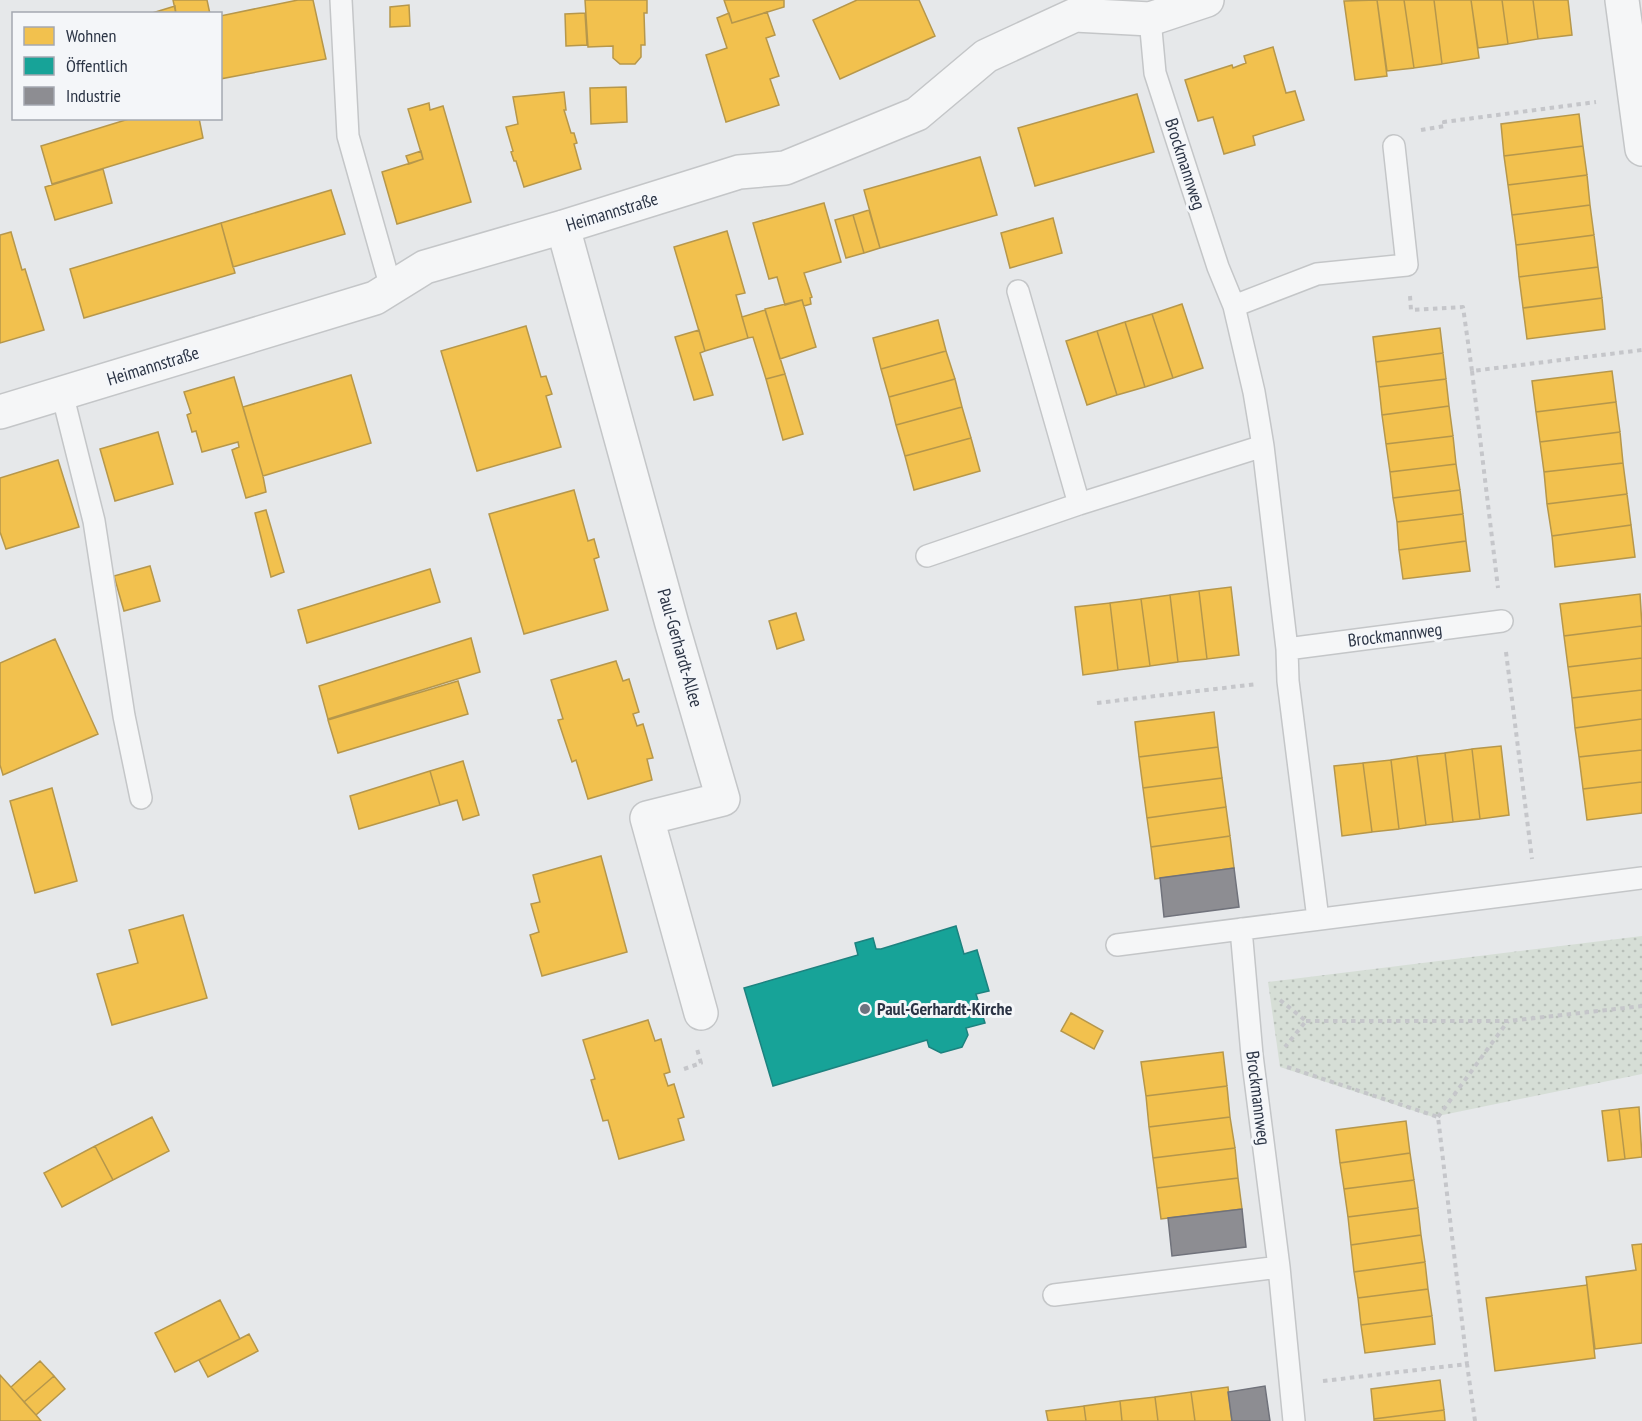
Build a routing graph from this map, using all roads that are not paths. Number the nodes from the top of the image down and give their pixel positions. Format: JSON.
{"nodes":[{"id":1,"x":341,"y":0,"type":"edge"},
{"id":2,"x":1207,"y":0,"type":"edge"},
{"id":3,"x":1622,"y":0,"type":"edge"},
{"id":4,"x":1150,"y":18,"type":"junction"},
{"id":5,"x":1394,"y":146,"type":"road end"},
{"id":6,"x":1642,"y":149,"type":"edge"},
{"id":7,"x":564,"y":227,"type":"junction"},
{"id":8,"x":391,"y":288,"type":"junction"},
{"id":9,"x":1018,"y":291,"type":"dead end"},
{"id":10,"x":1234,"y":306,"type":"junction"},
{"id":11,"x":62,"y":393,"type":"junction"},
{"id":12,"x":0,"y":412,"type":"edge"},
{"id":13,"x":1263,"y":446,"type":"junction"},
{"id":14,"x":1079,"y":504,"type":"junction"},
{"id":15,"x":927,"y":556,"type":"dead end"},
{"id":16,"x":1502,"y":621,"type":"road end"},
{"id":17,"x":1287,"y":649,"type":"junction"},
{"id":18,"x":141,"y":798,"type":"dead end"},
{"id":19,"x":1642,"y":878,"type":"edge"},
{"id":20,"x":1318,"y":919,"type":"junction"},
{"id":21,"x":1241,"y":929,"type":"junction"},
{"id":22,"x":1117,"y":945,"type":"dead end"},
{"id":23,"x":701,"y":1013,"type":"dead end"},
{"id":24,"x":1279,"y":1267,"type":"junction"},
{"id":25,"x":1054,"y":1295,"type":"dead end"},
{"id":26,"x":1294,"y":1421,"type":"edge"}],
"edges":[{"from":1,"to":8,"type":"lane"},
{"from":2,"to":4,"type":"street","name":"Heimannstraße"},
{"from":3,"to":6,"type":"street"},
{"from":4,"to":7,"type":"street","name":"Heimannstraße"},
{"from":4,"to":10,"type":"lane","name":"Brockmannweg"},
{"from":5,"to":10,"type":"lane"},
{"from":7,"to":8,"type":"street","name":"Heimannstraße"},
{"from":7,"to":23,"type":"street","name":"Paul-Gerhardt-Allee"},
{"from":8,"to":11,"type":"street","name":"Heimannstraße"},
{"from":9,"to":14,"type":"lane"},
{"from":10,"to":13,"type":"lane","name":"Brockmannweg"},
{"from":11,"to":12,"type":"street","name":"Heimannstraße"},
{"from":11,"to":18,"type":"lane"},
{"from":13,"to":14,"type":"lane"},
{"from":13,"to":17,"type":"lane","name":"Brockmannweg"},
{"from":14,"to":15,"type":"lane"},
{"from":16,"to":17,"type":"lane","name":"Brockmannweg"},
{"from":17,"to":20,"type":"lane","name":"Brockmannweg"},
{"from":19,"to":20,"type":"lane"},
{"from":20,"to":21,"type":"lane"},
{"from":21,"to":22,"type":"lane"},
{"from":21,"to":24,"type":"lane","name":"Brockmannweg"},
{"from":24,"to":25,"type":"lane"},
{"from":24,"to":26,"type":"lane","name":"Brockmannweg"}]}
